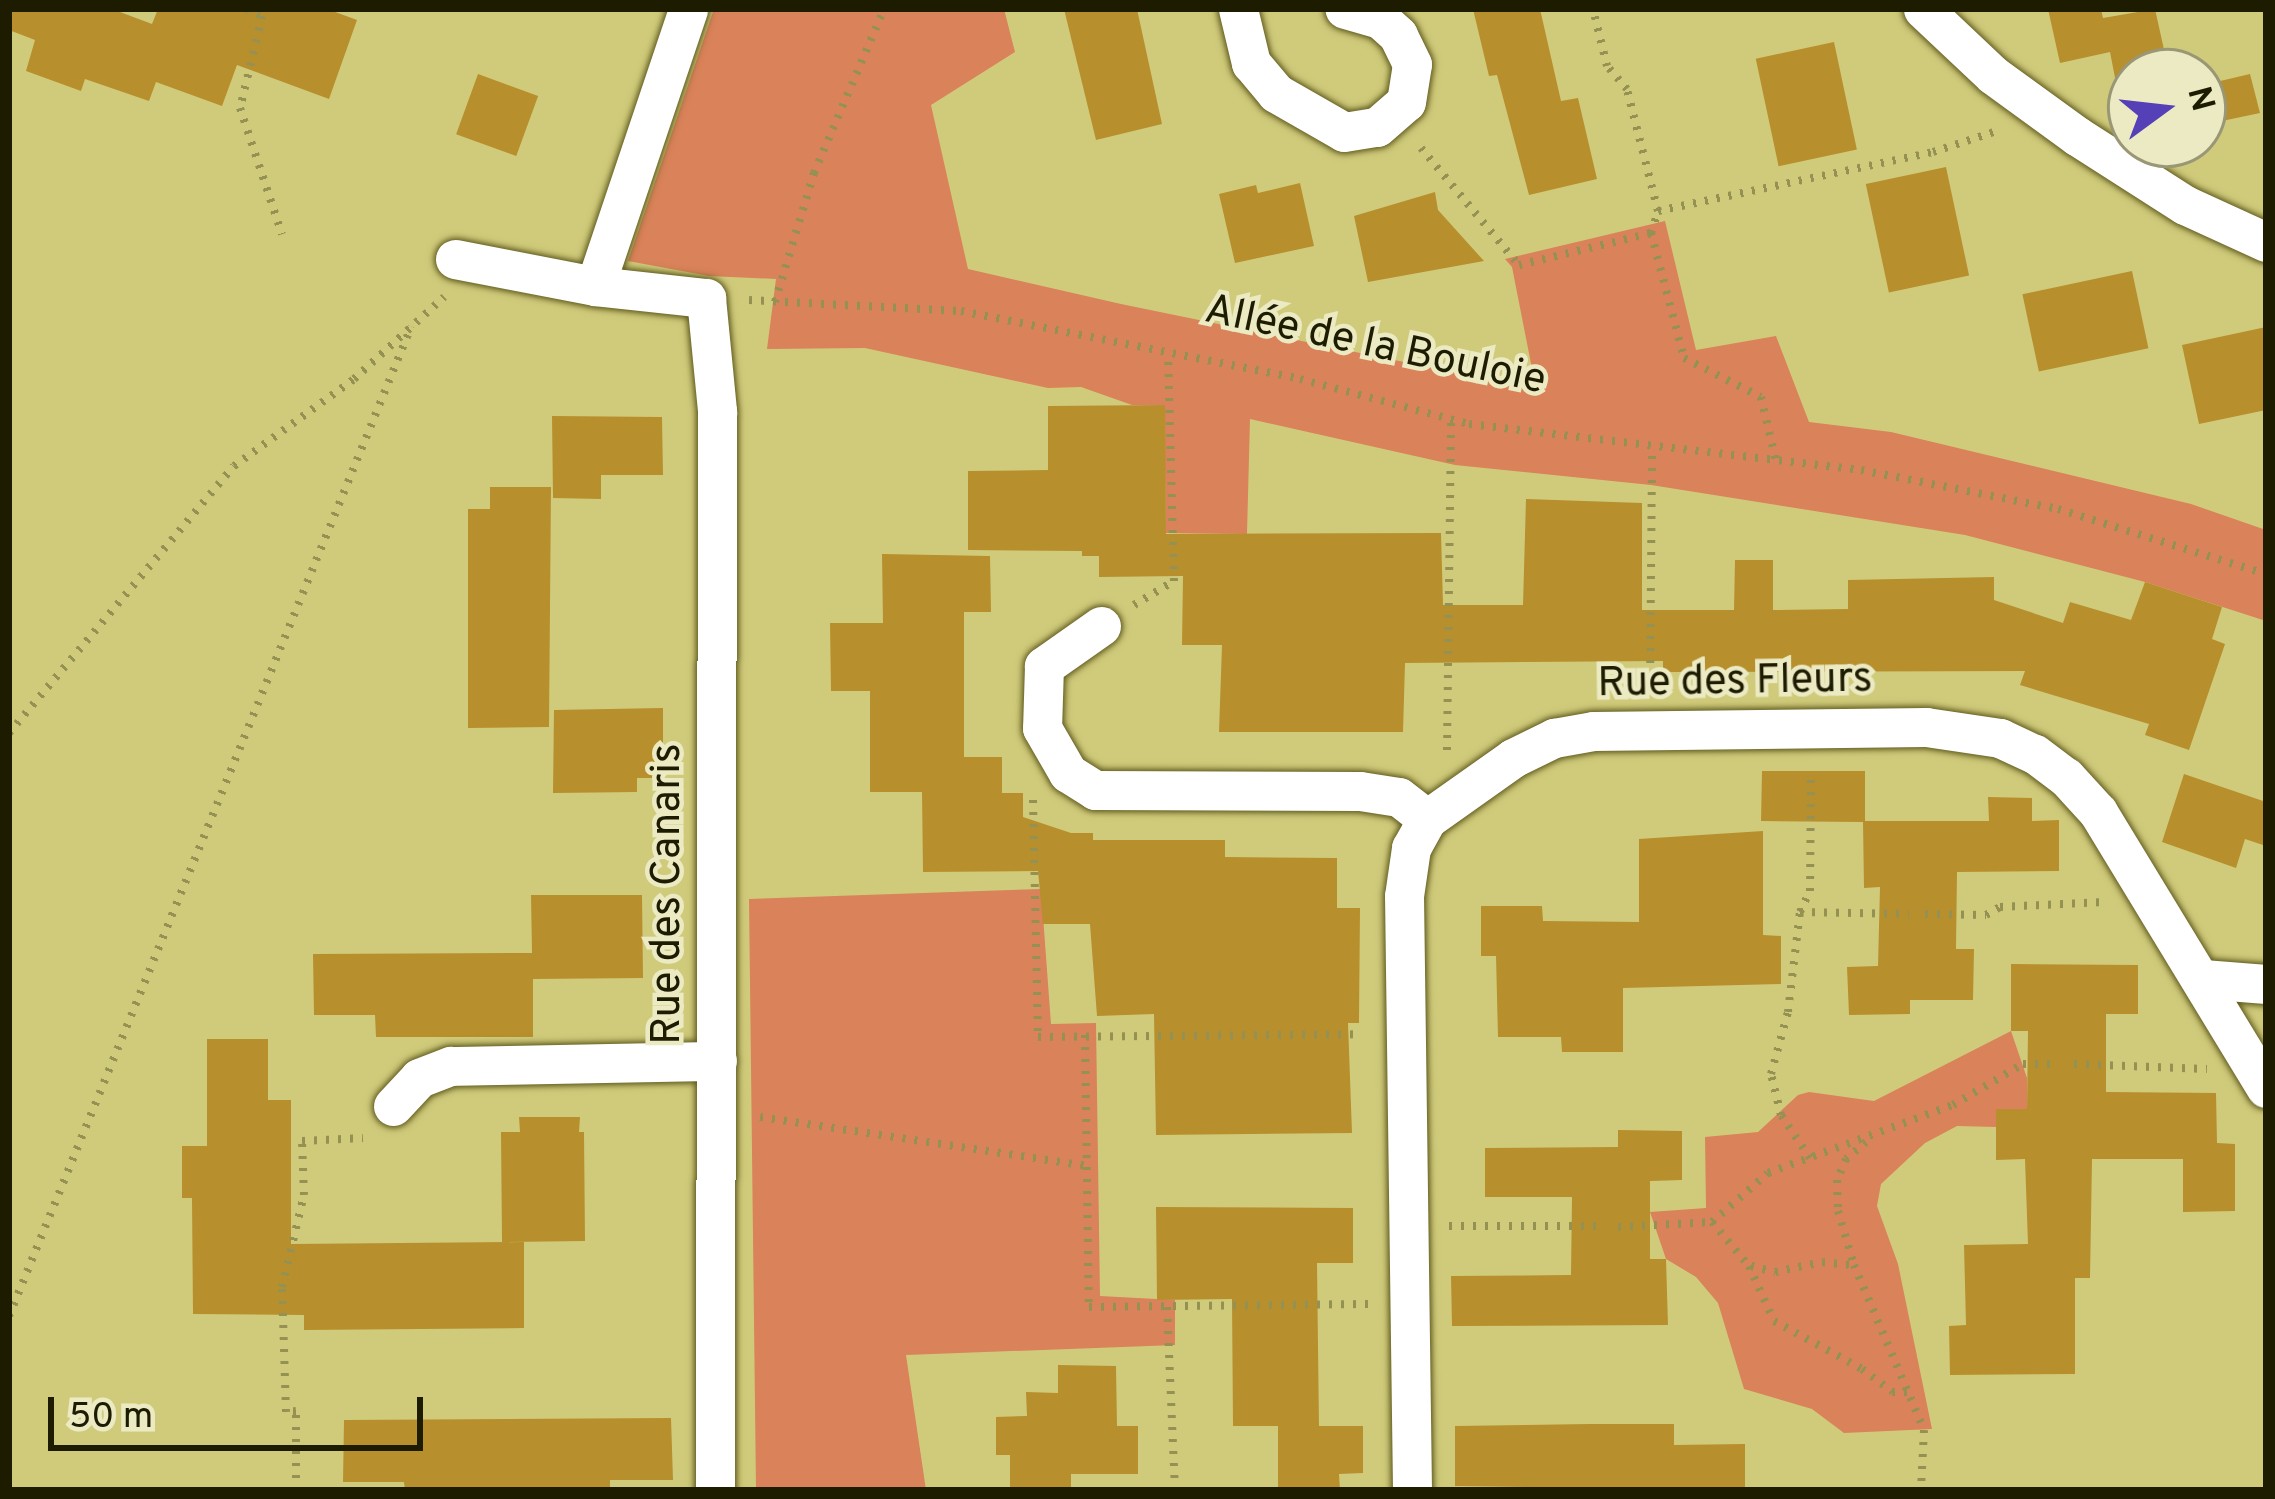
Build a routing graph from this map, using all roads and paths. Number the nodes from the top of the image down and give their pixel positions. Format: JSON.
{"nodes":[{"id":1,"x":246,"y":9,"type":"edge"},
{"id":2,"x":688,"y":9,"type":"edge"},
{"id":3,"x":884,"y":9,"type":"edge"},
{"id":4,"x":1238,"y":9,"type":"edge"},
{"id":5,"x":1344,"y":9,"type":"edge"},
{"id":6,"x":1593,"y":9,"type":"edge"},
{"id":7,"x":1923,"y":9,"type":"edge"},
{"id":8,"x":2037,"y":107,"type":"junction"},
{"id":9,"x":1392,"y":114,"type":"junction"},
{"id":10,"x":1658,"y":211,"type":"junction"},
{"id":11,"x":1651,"y":233,"type":"junction"},
{"id":12,"x":283,"y":234,"type":"dead end"},
{"id":13,"x":2266,"y":242,"type":"edge"},
{"id":14,"x":468,"y":262,"type":"joint"},
{"id":15,"x":595,"y":286,"type":"junction"},
{"id":16,"x":706,"y":298,"type":"junction"},
{"id":17,"x":775,"y":302,"type":"junction"},
{"id":18,"x":411,"y":327,"type":"junction"},
{"id":19,"x":1168,"y":352,"type":"junction"},
{"id":20,"x":1451,"y":420,"type":"junction"},
{"id":21,"x":1652,"y":447,"type":"junction"},
{"id":22,"x":1776,"y":461,"type":"junction"},
{"id":23,"x":2266,"y":574,"type":"edge"},
{"id":24,"x":1101,"y":626,"type":"joint"},
{"id":25,"x":1811,"y":729,"type":"junction"},
{"id":26,"x":1650,"y":730,"type":"junction"},
{"id":27,"x":9,"y":734,"type":"edge"},
{"id":28,"x":1059,"y":761,"type":"junction"},
{"id":29,"x":1472,"y":784,"type":"junction"},
{"id":30,"x":1426,"y":819,"type":"junction"},
{"id":31,"x":2153,"y":900,"type":"junction"},
{"id":32,"x":1800,"y":912,"type":"junction"},
{"id":33,"x":1909,"y":914,"type":"dead end"},
{"id":34,"x":1924,"y":914,"type":"dead end"},
{"id":35,"x":2203,"y":979,"type":"junction"},
{"id":36,"x":2266,"y":984,"type":"edge"},
{"id":37,"x":1406,"y":1034,"type":"junction"},
{"id":38,"x":1084,"y":1035,"type":"junction"},
{"id":39,"x":717,"y":1061,"type":"junction"},
{"id":40,"x":2059,"y":1064,"type":"dead end"},
{"id":41,"x":2074,"y":1064,"type":"dead end"},
{"id":42,"x":2261,"y":1080,"type":"edge"},
{"id":43,"x":393,"y":1106,"type":"joint"},
{"id":44,"x":717,"y":1111,"type":"junction"},
{"id":45,"x":1872,"y":1137,"type":"junction"},
{"id":46,"x":1810,"y":1158,"type":"junction"},
{"id":47,"x":1087,"y":1166,"type":"junction"},
{"id":48,"x":1712,"y":1222,"type":"junction"},
{"id":49,"x":1603,"y":1226,"type":"dead end"},
{"id":50,"x":1408,"y":1227,"type":"junction"},
{"id":51,"x":1618,"y":1227,"type":"dead end"},
{"id":52,"x":1854,"y":1265,"type":"junction"},
{"id":53,"x":1749,"y":1266,"type":"junction"},
{"id":54,"x":1409,"y":1304,"type":"junction"},
{"id":55,"x":1167,"y":1307,"type":"junction"},
{"id":56,"x":9,"y":1316,"type":"edge"},
{"id":57,"x":1908,"y":1392,"type":"junction"},
{"id":58,"x":296,"y":1490,"type":"edge"},
{"id":59,"x":716,"y":1490,"type":"edge"},
{"id":60,"x":1175,"y":1490,"type":"edge"},
{"id":61,"x":1412,"y":1490,"type":"edge"},
{"id":62,"x":1921,"y":1490,"type":"edge"}],
"edges":[{"from":1,"to":12,"type":"path"},
{"from":2,"to":15,"type":"street"},
{"from":3,"to":17,"type":"path"},
{"from":4,"to":9,"type":"street"},
{"from":5,"to":9,"type":"street"},
{"from":6,"to":10,"type":"path"},
{"from":7,"to":8,"type":"street"},
{"from":8,"to":10,"type":"path"},
{"from":8,"to":13,"type":"street"},
{"from":9,"to":11,"type":"path"},
{"from":10,"to":11,"type":"path"},
{"from":11,"to":22,"type":"path"},
{"from":14,"to":15,"type":"street"},
{"from":14,"to":18,"type":"path"},
{"from":15,"to":16,"type":"street"},
{"from":16,"to":17,"type":"path","name":"Allée de la Bouloie"},
{"from":16,"to":39,"type":"street","name":"Rue des Canaris"},
{"from":17,"to":19,"type":"path","name":"Allée de la Bouloie"},
{"from":18,"to":27,"type":"path"},
{"from":18,"to":56,"type":"path"},
{"from":19,"to":20,"type":"path","name":"Allée de la Bouloie"},
{"from":19,"to":24,"type":"path"},
{"from":20,"to":21,"type":"path","name":"Allée de la Bouloie"},
{"from":20,"to":29,"type":"path"},
{"from":21,"to":22,"type":"path","name":"Allée de la Bouloie"},
{"from":21,"to":26,"type":"path"},
{"from":22,"to":23,"type":"path","name":"Allée de la Bouloie"},
{"from":24,"to":28,"type":"street"},
{"from":25,"to":26,"type":"street","name":"Rue des Fleurs"},
{"from":25,"to":31,"type":"street","name":"Rue des Fleurs"},
{"from":25,"to":32,"type":"path"},
{"from":26,"to":29,"type":"street","name":"Rue des Fleurs"},
{"from":28,"to":30,"type":"street"},
{"from":28,"to":38,"type":"path"},
{"from":29,"to":30,"type":"street","name":"Rue des Fleurs"},
{"from":30,"to":37,"type":"street"},
{"from":31,"to":34,"type":"path"},
{"from":31,"to":35,"type":"street","name":"Rue des Fleurs"},
{"from":32,"to":33,"type":"path"},
{"from":32,"to":46,"type":"path"},
{"from":35,"to":36,"type":"street"},
{"from":35,"to":42,"type":"street","name":"Rue des Fleurs"},
{"from":37,"to":38,"type":"path"},
{"from":37,"to":50,"type":"street"},
{"from":38,"to":47,"type":"path"},
{"from":39,"to":43,"type":"street"},
{"from":39,"to":44,"type":"street","name":"Rue des Canaris"},
{"from":40,"to":45,"type":"path"},
{"from":41,"to":42,"type":"path"},
{"from":43,"to":58,"type":"path"},
{"from":44,"to":47,"type":"path"},
{"from":44,"to":59,"type":"street","name":"Rue des Canaris"},
{"from":45,"to":46,"type":"path"},
{"from":45,"to":52,"type":"path"},
{"from":46,"to":48,"type":"path"},
{"from":47,"to":55,"type":"path"},
{"from":48,"to":51,"type":"path"},
{"from":48,"to":53,"type":"path"},
{"from":49,"to":50,"type":"path"},
{"from":50,"to":54,"type":"street"},
{"from":52,"to":53,"type":"path"},
{"from":52,"to":57,"type":"path"},
{"from":53,"to":57,"type":"path"},
{"from":54,"to":55,"type":"path"},
{"from":54,"to":61,"type":"street"},
{"from":55,"to":60,"type":"path"},
{"from":57,"to":62,"type":"path"}]}
